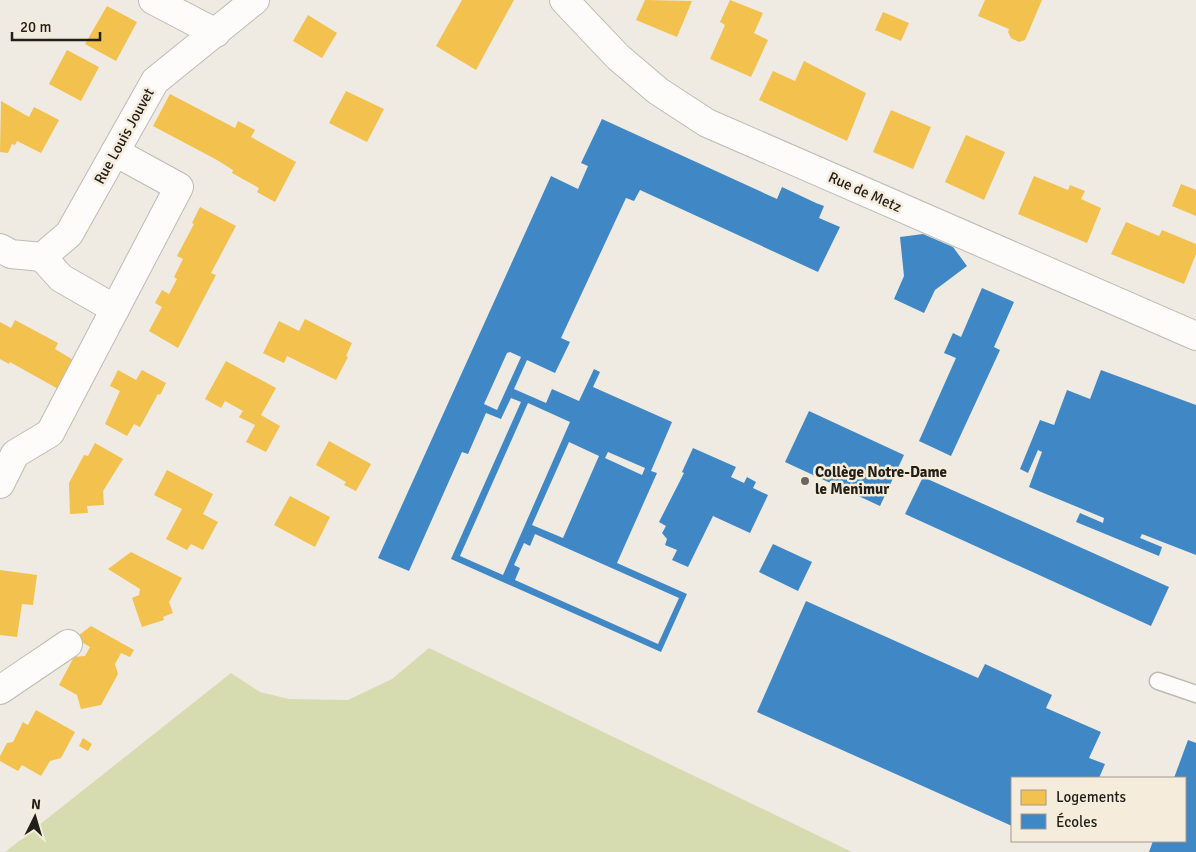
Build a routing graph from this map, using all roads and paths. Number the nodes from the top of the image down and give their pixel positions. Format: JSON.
{"nodes":[{"id":1,"x":153,"y":0,"type":"edge"},
{"id":2,"x":255,"y":0,"type":"edge"},
{"id":3,"x":564,"y":0,"type":"edge"},
{"id":4,"x":216,"y":33,"type":"junction"},
{"id":5,"x":115,"y":152,"type":"junction"},
{"id":6,"x":0,"y":248,"type":"edge"},
{"id":7,"x":42,"y":257,"type":"junction"},
{"id":8,"x":115,"y":309,"type":"junction"},
{"id":9,"x":1196,"y":336,"type":"edge"},
{"id":10,"x":0,"y":484,"type":"edge"},
{"id":11,"x":68,"y":644,"type":"dead end"},
{"id":12,"x":1158,"y":681,"type":"dead end"},
{"id":13,"x":0,"y":690,"type":"edge"},
{"id":14,"x":1196,"y":694,"type":"edge"}],
"edges":[{"from":1,"to":4,"type":"street"},
{"from":2,"to":4,"type":"street","name":"Rue Louis Jouvet"},
{"from":3,"to":9,"type":"street","name":"Rue de Metz"},
{"from":4,"to":5,"type":"street","name":"Rue Louis Jouvet"},
{"from":5,"to":7,"type":"street","name":"Rue Louis Jouvet"},
{"from":5,"to":8,"type":"street"},
{"from":6,"to":7,"type":"street"},
{"from":7,"to":8,"type":"street"},
{"from":8,"to":10,"type":"street"},
{"from":11,"to":13,"type":"street"},
{"from":12,"to":14,"type":"lane"}]}
